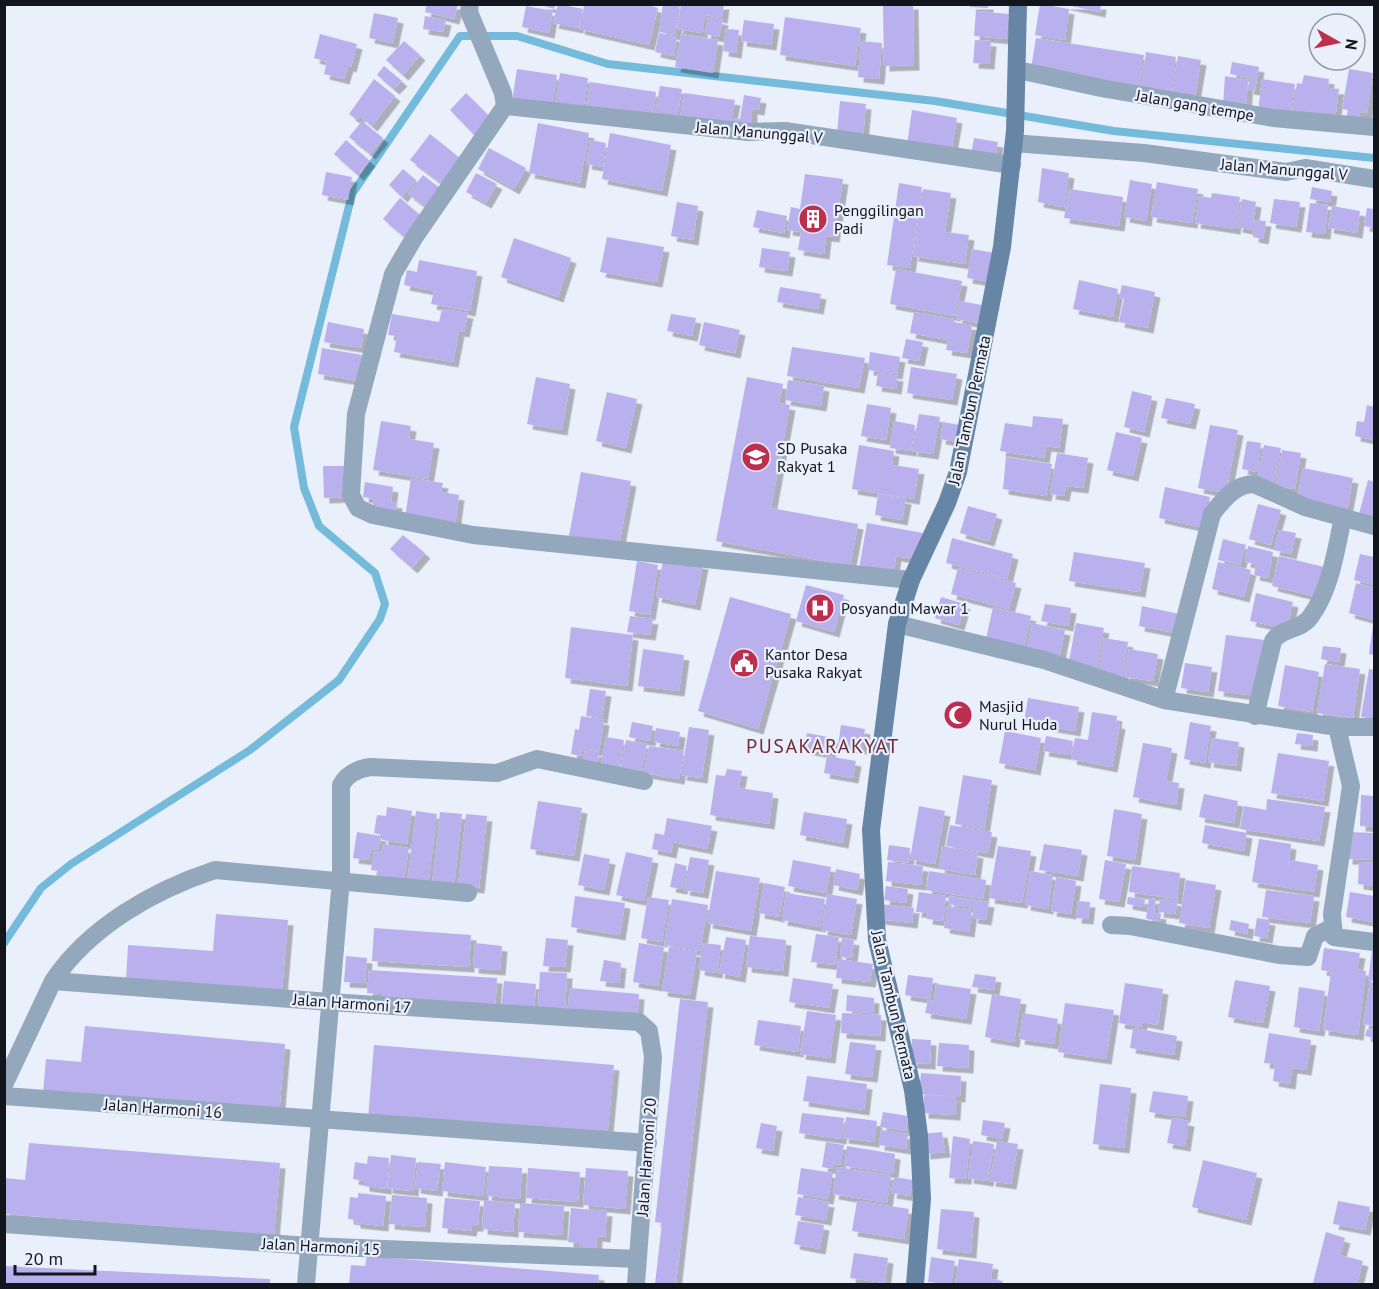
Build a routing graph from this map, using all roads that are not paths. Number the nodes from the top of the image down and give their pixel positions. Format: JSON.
{"nodes":[{"id":1,"x":470,"y":4,"type":"edge"},
{"id":2,"x":1018,"y":4,"type":"edge"},
{"id":3,"x":1018,"y":76,"type":"junction"},
{"id":4,"x":505,"y":106,"type":"junction"},
{"id":5,"x":1374,"y":127,"type":"edge"},
{"id":6,"x":1015,"y":137,"type":"junction"},
{"id":7,"x":1012,"y":165,"type":"junction"},
{"id":8,"x":1374,"y":178,"type":"edge"},
{"id":9,"x":1343,"y":517,"type":"junction"},
{"id":10,"x":1374,"y":526,"type":"edge"},
{"id":11,"x":910,"y":580,"type":"junction"},
{"id":12,"x":897,"y":624,"type":"junction"},
{"id":13,"x":1164,"y":700,"type":"junction"},
{"id":14,"x":1256,"y":716,"type":"junction"},
{"id":15,"x":1374,"y":727,"type":"edge"},
{"id":16,"x":1337,"y":728,"type":"junction"},
{"id":17,"x":644,"y":781,"type":"dead end"},
{"id":18,"x":341,"y":879,"type":"junction"},
{"id":19,"x":468,"y":893,"type":"dead end"},
{"id":20,"x":1111,"y":925,"type":"dead end"},
{"id":21,"x":1333,"y":927,"type":"junction"},
{"id":22,"x":1374,"y":942,"type":"edge"},
{"id":23,"x":53,"y":981,"type":"junction"},
{"id":24,"x":330,"y":1002,"type":"junction"},
{"id":25,"x":648,"y":1031,"type":"joint"},
{"id":26,"x":4,"y":1085,"type":"edge"},
{"id":27,"x":4,"y":1096,"type":"edge"},
{"id":28,"x":322,"y":1120,"type":"junction"},
{"id":29,"x":648,"y":1143,"type":"junction"},
{"id":30,"x":4,"y":1224,"type":"edge"},
{"id":31,"x":309,"y":1246,"type":"junction"},
{"id":32,"x":638,"y":1259,"type":"junction"},
{"id":33,"x":306,"y":1284,"type":"edge"},
{"id":34,"x":636,"y":1284,"type":"edge"},
{"id":35,"x":915,"y":1284,"type":"edge"}],
"edges":[{"from":1,"to":4,"type":"street"},
{"from":2,"to":3,"type":"street"},
{"from":3,"to":5,"type":"street","name":"Jalan gang tempe"},
{"from":3,"to":6,"type":"street","name":"Jalan Tambun Permata"},
{"from":4,"to":7,"type":"street","name":"Jalan Manunggal V"},
{"from":4,"to":11,"type":"street"},
{"from":6,"to":7,"type":"street","name":"Jalan Tambun Permata"},
{"from":6,"to":8,"type":"street","name":"Jalan Manunggal V"},
{"from":7,"to":11,"type":"street","name":"Jalan Tambun Permata"},
{"from":9,"to":10,"type":"street"},
{"from":9,"to":13,"type":"street"},
{"from":9,"to":14,"type":"street"},
{"from":11,"to":12,"type":"street","name":"Jalan Tambun Permata"},
{"from":12,"to":13,"type":"street"},
{"from":12,"to":35,"type":"street","name":"Jalan Tambun Permata"},
{"from":13,"to":14,"type":"street"},
{"from":14,"to":16,"type":"street"},
{"from":15,"to":16,"type":"street"},
{"from":16,"to":21,"type":"street"},
{"from":17,"to":18,"type":"street"},
{"from":18,"to":19,"type":"street"},
{"from":18,"to":23,"type":"street"},
{"from":18,"to":24,"type":"street"},
{"from":20,"to":21,"type":"street"},
{"from":21,"to":22,"type":"street"},
{"from":23,"to":24,"type":"street","name":"Jalan Harmoni 17"},
{"from":23,"to":26,"type":"street"},
{"from":24,"to":25,"type":"street","name":"Jalan Harmoni 17"},
{"from":24,"to":28,"type":"street"},
{"from":25,"to":29,"type":"street","name":"Jalan Harmoni 20"},
{"from":27,"to":28,"type":"street","name":"Jalan Harmoni 16"},
{"from":28,"to":29,"type":"street","name":"Jalan Harmoni 16"},
{"from":28,"to":31,"type":"street"},
{"from":29,"to":32,"type":"street","name":"Jalan Harmoni 20"},
{"from":30,"to":31,"type":"street","name":"Jalan Harmoni 15"},
{"from":31,"to":32,"type":"street","name":"Jalan Harmoni 15"},
{"from":31,"to":33,"type":"street"},
{"from":32,"to":34,"type":"street","name":"Jalan Harmoni 20"}]}
